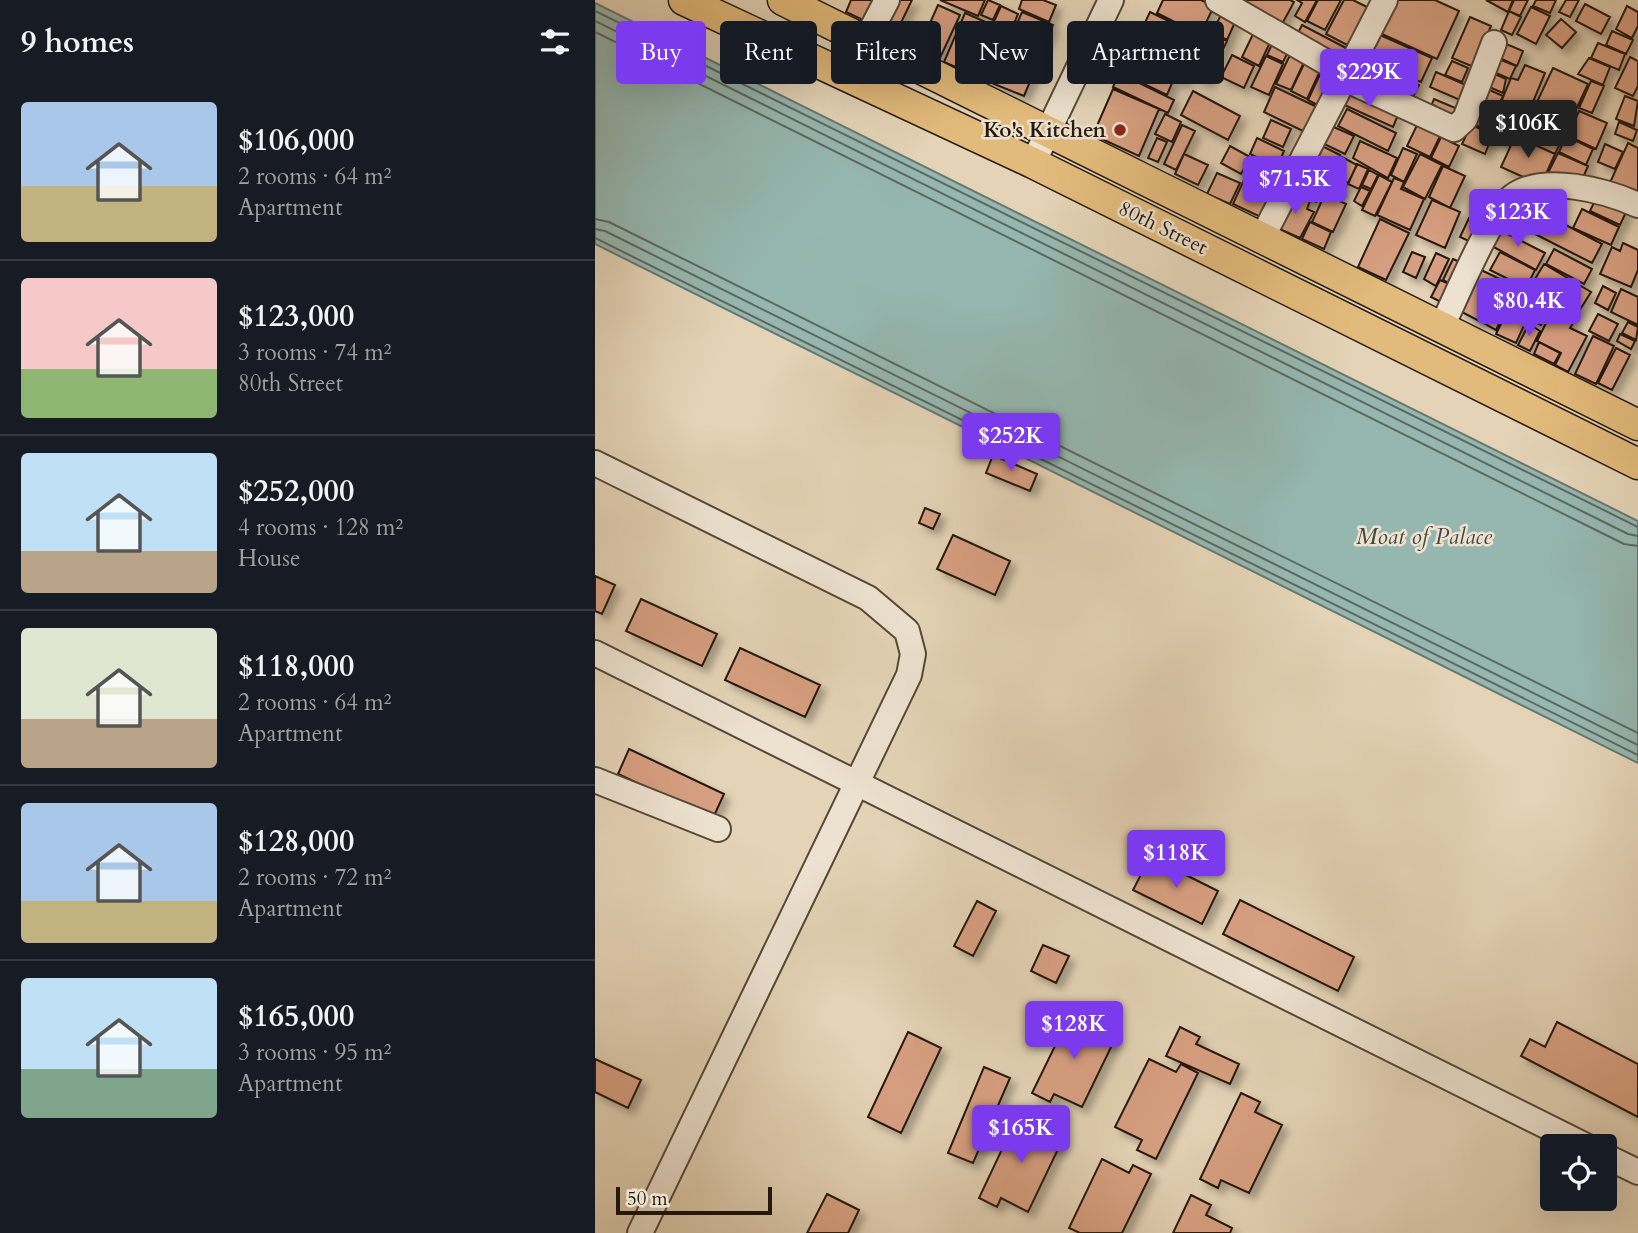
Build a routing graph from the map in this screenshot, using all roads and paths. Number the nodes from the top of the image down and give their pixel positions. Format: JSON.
{"nodes":[{"id":1,"x":684,"y":0,"type":"edge"},
{"id":2,"x":783,"y":0,"type":"edge"},
{"id":3,"x":887,"y":0,"type":"edge"},
{"id":4,"x":1111,"y":0,"type":"edge"},
{"id":5,"x":1218,"y":0,"type":"edge"},
{"id":6,"x":1385,"y":0,"type":"edge"},
{"id":7,"x":876,"y":21,"type":"edge"},
{"id":8,"x":831,"y":23,"type":"edge"},
{"id":9,"x":1494,"y":43,"type":"dead end"},
{"id":10,"x":1344,"y":75,"type":"junction"},
{"id":11,"x":941,"y":77,"type":"edge"},
{"id":12,"x":1048,"y":130,"type":"junction"},
{"id":13,"x":1033,"y":163,"type":"junction"},
{"id":14,"x":1638,"y":205,"type":"edge"},
{"id":15,"x":1263,"y":236,"type":"junction"},
{"id":16,"x":1442,"y":326,"type":"junction"},
{"id":17,"x":1637,"y":423,"type":"edge"},
{"id":18,"x":1629,"y":460,"type":"edge"},
{"id":19,"x":595,"y":463,"type":"edge"},
{"id":20,"x":595,"y":653,"type":"edge"},
{"id":21,"x":595,"y":780,"type":"edge"},
{"id":22,"x":856,"y":782,"type":"junction"},
{"id":23,"x":718,"y":829,"type":"dead end"},
{"id":24,"x":1562,"y":1134,"type":"edge"},
{"id":25,"x":1617,"y":1162,"type":"edge"},
{"id":26,"x":1638,"y":1172,"type":"edge"},
{"id":27,"x":640,"y":1233,"type":"edge"}],
"edges":[{"from":1,"to":13,"type":"main road","name":"80th Street"},
{"from":2,"to":8,"type":"main road","name":"80th Street"},
{"from":3,"to":7,"type":"street"},
{"from":4,"to":12,"type":"street"},
{"from":5,"to":10,"type":"street"},
{"from":6,"to":10,"type":"street"},
{"from":9,"to":10,"type":"street"},
{"from":10,"to":15,"type":"street"},
{"from":11,"to":12,"type":"main road","name":"80th Street"},
{"from":12,"to":13,"type":"street"},
{"from":12,"to":15,"type":"main road","name":"80th Street"},
{"from":13,"to":18,"type":"main road","name":"80th Street"},
{"from":14,"to":16,"type":"street"},
{"from":15,"to":16,"type":"main road","name":"80th Street"},
{"from":16,"to":17,"type":"main road","name":"80th Street"},
{"from":17,"to":18,"type":"street"},
{"from":19,"to":22,"type":"street"},
{"from":20,"to":22,"type":"street"},
{"from":21,"to":23,"type":"street"},
{"from":22,"to":24,"type":"street"},
{"from":22,"to":27,"type":"street"},
{"from":25,"to":26,"type":"street"}]}
